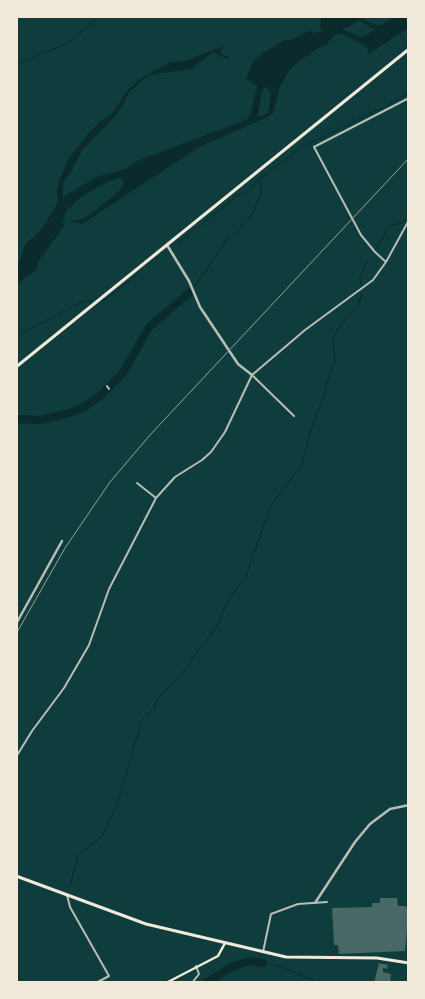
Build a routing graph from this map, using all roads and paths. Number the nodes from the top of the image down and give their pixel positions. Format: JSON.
{"nodes":[{"id":1,"x":408,"y":50,"type":"edge"},
{"id":2,"x":409,"y":98,"type":"edge"},
{"id":3,"x":409,"y":220,"type":"edge"},
{"id":4,"x":167,"y":245,"type":"junction"},
{"id":5,"x":386,"y":262,"type":"junction"},
{"id":6,"x":16,"y":366,"type":"edge"},
{"id":7,"x":252,"y":376,"type":"junction"},
{"id":8,"x":294,"y":416,"type":"dead end"},
{"id":9,"x":138,"y":483,"type":"dead end"},
{"id":10,"x":156,"y":498,"type":"junction"},
{"id":11,"x":62,"y":541,"type":"dead end"},
{"id":12,"x":16,"y":623,"type":"edge"},
{"id":13,"x":16,"y":757,"type":"edge"},
{"id":14,"x":409,"y":805,"type":"edge"},
{"id":15,"x":16,"y":876,"type":"edge"},
{"id":16,"x":67,"y":895,"type":"junction"},
{"id":17,"x":327,"y":902,"type":"dead end"},
{"id":18,"x":315,"y":903,"type":"junction"},
{"id":19,"x":225,"y":944,"type":"junction"},
{"id":20,"x":263,"y":952,"type":"junction"},
{"id":21,"x":409,"y":963,"type":"edge"},
{"id":22,"x":196,"y":966,"type":"junction"},
{"id":23,"x":96,"y":983,"type":"edge"},
{"id":24,"x":166,"y":983,"type":"edge"},
{"id":25,"x":192,"y":983,"type":"edge"}],
"edges":[{"from":1,"to":4,"type":"main road"},
{"from":2,"to":5,"type":"street"},
{"from":3,"to":5,"type":"street"},
{"from":4,"to":6,"type":"main road"},
{"from":4,"to":7,"type":"street"},
{"from":5,"to":7,"type":"street"},
{"from":7,"to":8,"type":"street"},
{"from":7,"to":10,"type":"street"},
{"from":9,"to":10,"type":"street"},
{"from":10,"to":13,"type":"street"},
{"from":11,"to":12,"type":"street"},
{"from":14,"to":18,"type":"street"},
{"from":15,"to":16,"type":"main road"},
{"from":16,"to":19,"type":"main road"},
{"from":16,"to":23,"type":"street"},
{"from":17,"to":18,"type":"street"},
{"from":18,"to":20,"type":"street"},
{"from":19,"to":20,"type":"main road"},
{"from":19,"to":22,"type":"main road"},
{"from":20,"to":21,"type":"main road"},
{"from":22,"to":24,"type":"main road"},
{"from":22,"to":25,"type":"street"}]}
